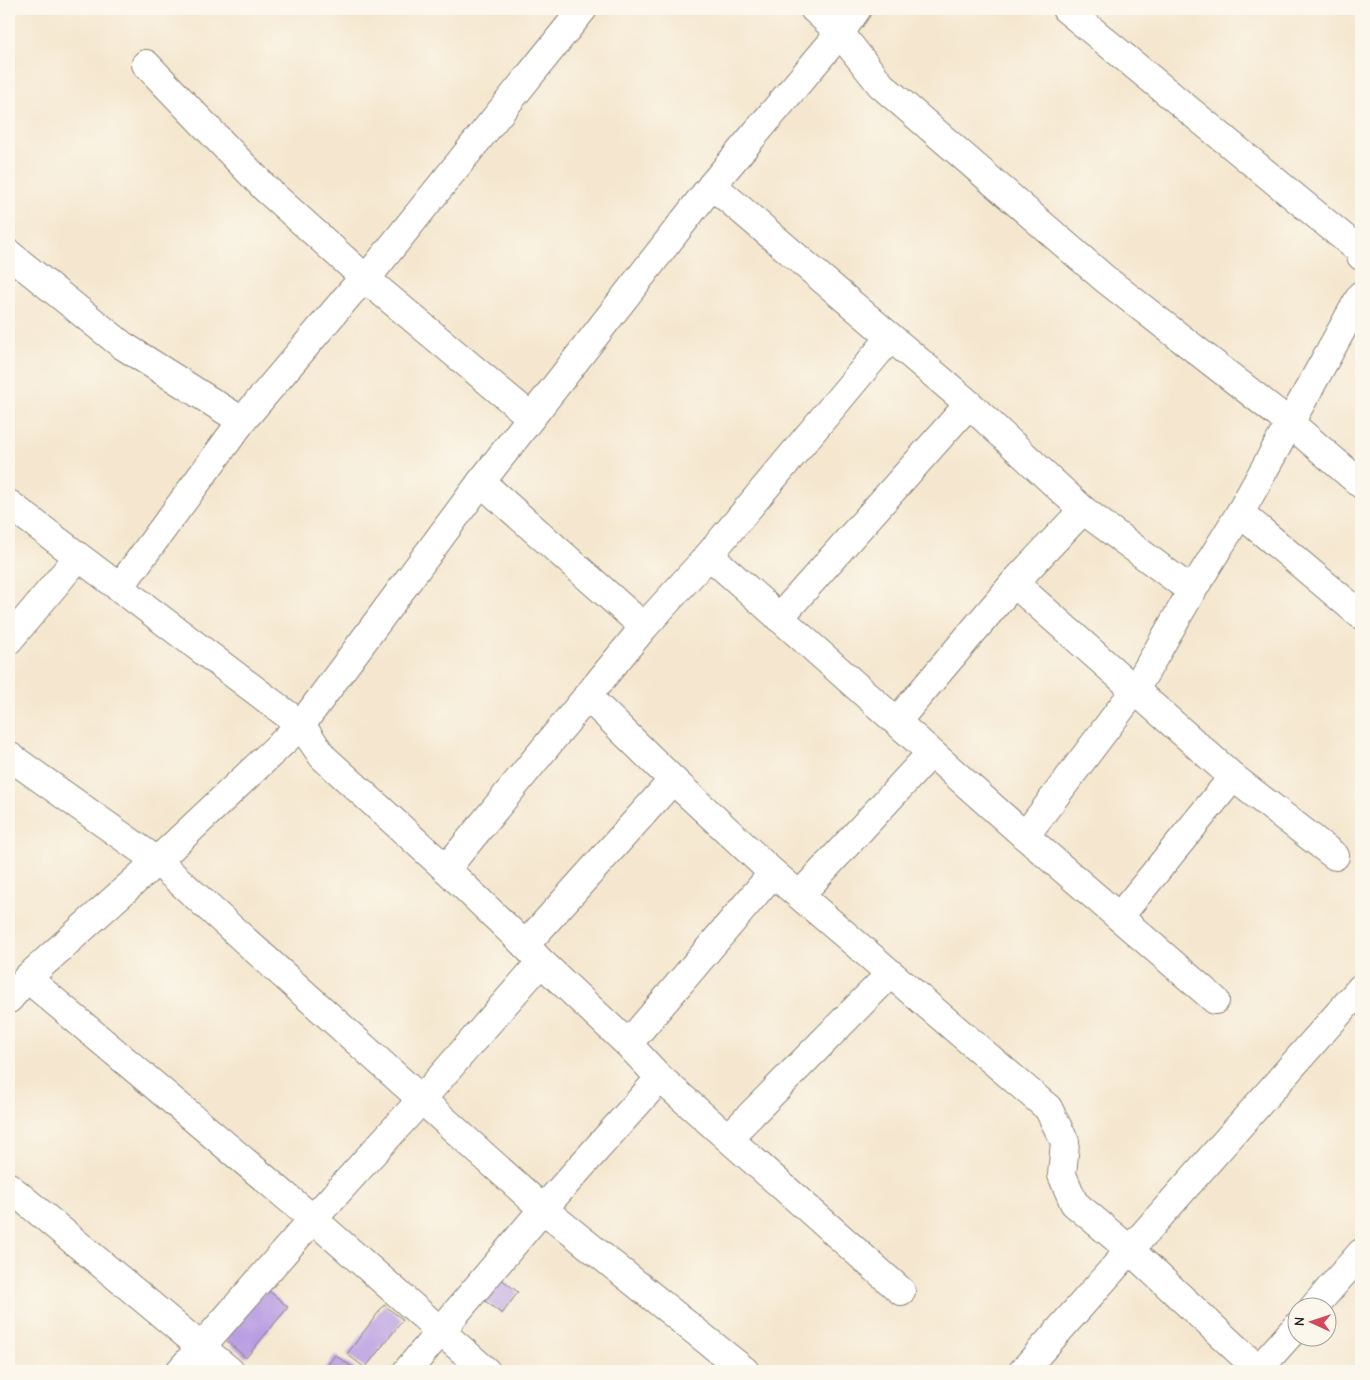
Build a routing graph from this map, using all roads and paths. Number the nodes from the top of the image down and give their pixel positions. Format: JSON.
{"nodes":[{"id":1,"x":584,"y":9,"type":"edge"},
{"id":2,"x":814,"y":9,"type":"edge"},
{"id":3,"x":857,"y":9,"type":"edge"},
{"id":4,"x":1066,"y":9,"type":"edge"},
{"id":5,"x":840,"y":33,"type":"junction"},
{"id":6,"x":146,"y":64,"type":"dead end"},
{"id":7,"x":712,"y":186,"type":"junction"},
{"id":8,"x":9,"y":254,"type":"edge"},
{"id":9,"x":1361,"y":256,"type":"edge"},
{"id":10,"x":366,"y":279,"type":"junction"},
{"id":11,"x":1361,"y":295,"type":"edge"},
{"id":12,"x":890,"y":338,"type":"junction"},
{"id":13,"x":970,"y":404,"type":"junction"},
{"id":14,"x":531,"y":418,"type":"junction"},
{"id":15,"x":242,"y":422,"type":"junction"},
{"id":16,"x":1291,"y":424,"type":"junction"},
{"id":17,"x":481,"y":482,"type":"junction"},
{"id":18,"x":1361,"y":484,"type":"edge"},
{"id":19,"x":9,"y":504,"type":"edge"},
{"id":20,"x":1083,"y":510,"type":"junction"},
{"id":21,"x":1240,"y":513,"type":"junction"},
{"id":22,"x":709,"y":555,"type":"junction"},
{"id":23,"x":78,"y":557,"type":"junction"},
{"id":24,"x":1014,"y":583,"type":"junction"},
{"id":25,"x":119,"y":588,"type":"junction"},
{"id":26,"x":1192,"y":591,"type":"junction"},
{"id":27,"x":1361,"y":615,"type":"edge"},
{"id":28,"x":779,"y":618,"type":"junction"},
{"id":29,"x":644,"y":628,"type":"junction"},
{"id":30,"x":9,"y":640,"type":"edge"},
{"id":31,"x":1135,"y":690,"type":"junction"},
{"id":32,"x":587,"y":696,"type":"junction"},
{"id":33,"x":897,"y":721,"type":"junction"},
{"id":34,"x":302,"y":725,"type":"junction"},
{"id":35,"x":931,"y":753,"type":"junction"},
{"id":36,"x":9,"y":756,"type":"edge"},
{"id":37,"x":1233,"y":777,"type":"junction"},
{"id":38,"x":672,"y":780,"type":"junction"},
{"id":39,"x":1025,"y":836,"type":"junction"},
{"id":40,"x":1335,"y":856,"type":"dead end"},
{"id":41,"x":157,"y":861,"type":"junction"},
{"id":42,"x":446,"y":870,"type":"junction"},
{"id":43,"x":773,"y":873,"type":"junction"},
{"id":44,"x":800,"y":895,"type":"junction"},
{"id":45,"x":1119,"y":917,"type":"junction"},
{"id":46,"x":533,"y":954,"type":"junction"},
{"id":47,"x":890,"y":974,"type":"junction"},
{"id":48,"x":27,"y":978,"type":"junction"},
{"id":49,"x":1361,"y":988,"type":"edge"},
{"id":50,"x":9,"y":999,"type":"edge"},
{"id":51,"x":1215,"y":1000,"type":"dead end"},
{"id":52,"x":628,"y":1044,"type":"junction"},
{"id":53,"x":660,"y":1078,"type":"junction"},
{"id":54,"x":421,"y":1100,"type":"junction"},
{"id":55,"x":728,"y":1137,"type":"junction"},
{"id":56,"x":9,"y":1187,"type":"edge"},
{"id":57,"x":543,"y":1209,"type":"junction"},
{"id":58,"x":313,"y":1219,"type":"junction"},
{"id":59,"x":1130,"y":1250,"type":"junction"},
{"id":60,"x":1361,"y":1252,"type":"edge"},
{"id":61,"x":902,"y":1291,"type":"dead end"},
{"id":62,"x":1322,"y":1298,"type":"edge"},
{"id":63,"x":441,"y":1332,"type":"junction"},
{"id":64,"x":1288,"y":1337,"type":"edge"},
{"id":65,"x":201,"y":1347,"type":"junction"},
{"id":66,"x":180,"y":1371,"type":"edge"},
{"id":67,"x":230,"y":1371,"type":"edge"},
{"id":68,"x":407,"y":1371,"type":"edge"},
{"id":69,"x":486,"y":1371,"type":"edge"},
{"id":70,"x":745,"y":1371,"type":"edge"},
{"id":71,"x":1023,"y":1371,"type":"edge"},
{"id":72,"x":1259,"y":1371,"type":"edge"}],
"edges":[{"from":1,"to":10,"type":"street"},
{"from":2,"to":5,"type":"street"},
{"from":3,"to":5,"type":"street"},
{"from":4,"to":9,"type":"street"},
{"from":5,"to":7,"type":"street"},
{"from":5,"to":16,"type":"street"},
{"from":6,"to":10,"type":"street"},
{"from":7,"to":12,"type":"street"},
{"from":7,"to":14,"type":"street"},
{"from":8,"to":15,"type":"street"},
{"from":10,"to":14,"type":"street"},
{"from":10,"to":15,"type":"street"},
{"from":11,"to":16,"type":"street"},
{"from":12,"to":13,"type":"street"},
{"from":12,"to":22,"type":"street"},
{"from":13,"to":20,"type":"street"},
{"from":13,"to":28,"type":"street"},
{"from":14,"to":17,"type":"street"},
{"from":15,"to":25,"type":"street"},
{"from":16,"to":18,"type":"street"},
{"from":16,"to":21,"type":"street"},
{"from":17,"to":29,"type":"street"},
{"from":17,"to":34,"type":"street"},
{"from":19,"to":23,"type":"street"},
{"from":20,"to":24,"type":"street"},
{"from":20,"to":26,"type":"street"},
{"from":21,"to":26,"type":"street"},
{"from":21,"to":27,"type":"street"},
{"from":22,"to":28,"type":"street"},
{"from":22,"to":29,"type":"street"},
{"from":23,"to":25,"type":"street"},
{"from":23,"to":30,"type":"street"},
{"from":24,"to":31,"type":"street"},
{"from":24,"to":33,"type":"street"},
{"from":25,"to":34,"type":"street"},
{"from":26,"to":31,"type":"street"},
{"from":28,"to":33,"type":"street"},
{"from":29,"to":32,"type":"street"},
{"from":31,"to":37,"type":"street"},
{"from":31,"to":39,"type":"street"},
{"from":32,"to":38,"type":"street"},
{"from":32,"to":42,"type":"street"},
{"from":33,"to":35,"type":"street"},
{"from":34,"to":41,"type":"street"},
{"from":34,"to":42,"type":"street"},
{"from":35,"to":39,"type":"street"},
{"from":35,"to":44,"type":"street"},
{"from":36,"to":41,"type":"street"},
{"from":37,"to":40,"type":"street"},
{"from":37,"to":45,"type":"street"},
{"from":38,"to":43,"type":"street"},
{"from":38,"to":46,"type":"street"},
{"from":39,"to":45,"type":"street"},
{"from":41,"to":48,"type":"street"},
{"from":41,"to":54,"type":"street"},
{"from":42,"to":46,"type":"street"},
{"from":43,"to":44,"type":"street"},
{"from":43,"to":52,"type":"street"},
{"from":44,"to":47,"type":"street"},
{"from":45,"to":51,"type":"street"},
{"from":46,"to":52,"type":"street"},
{"from":46,"to":54,"type":"street"},
{"from":47,"to":55,"type":"street"},
{"from":47,"to":59,"type":"street"},
{"from":48,"to":50,"type":"street"},
{"from":48,"to":58,"type":"street"},
{"from":49,"to":59,"type":"street"},
{"from":52,"to":53,"type":"street"},
{"from":53,"to":55,"type":"street"},
{"from":53,"to":57,"type":"street"},
{"from":54,"to":57,"type":"street"},
{"from":54,"to":58,"type":"street"},
{"from":55,"to":61,"type":"street"},
{"from":56,"to":65,"type":"street"},
{"from":57,"to":63,"type":"street"},
{"from":57,"to":70,"type":"street"},
{"from":58,"to":63,"type":"street"},
{"from":58,"to":65,"type":"street"},
{"from":59,"to":71,"type":"street"},
{"from":59,"to":72,"type":"street"},
{"from":60,"to":62,"type":"street"},
{"from":63,"to":68,"type":"street"},
{"from":63,"to":69,"type":"street"},
{"from":64,"to":72,"type":"street"},
{"from":65,"to":66,"type":"street"},
{"from":65,"to":67,"type":"street"}]}
